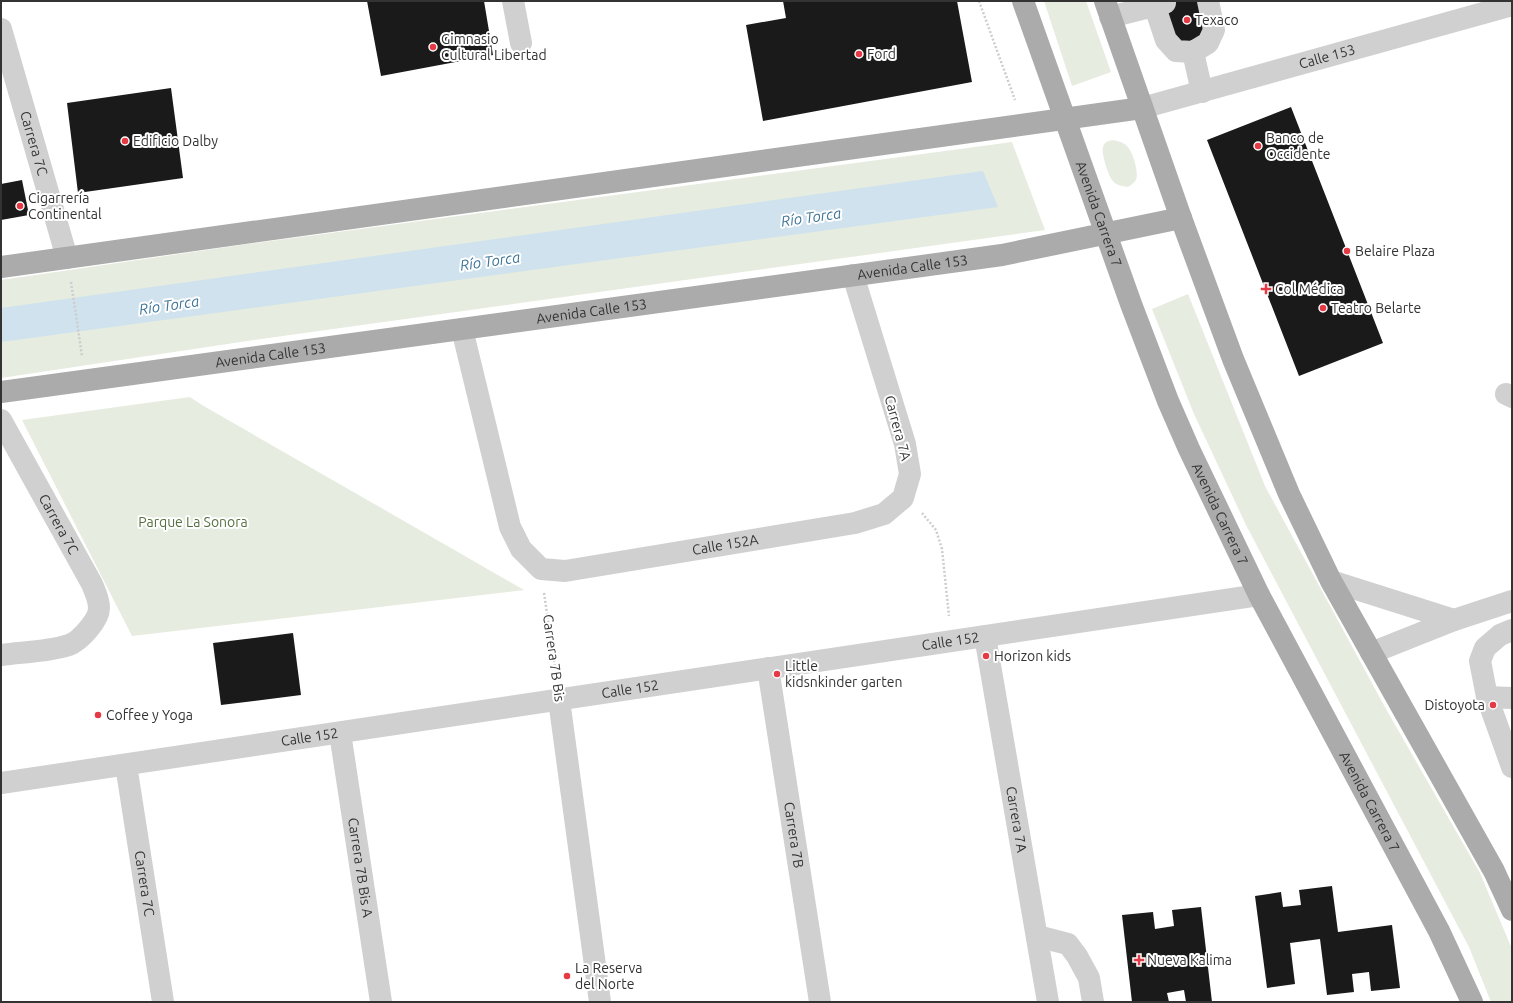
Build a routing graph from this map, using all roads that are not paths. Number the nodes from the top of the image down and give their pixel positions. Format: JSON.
{"nodes":[{"id":1,"x":513,"y":1,"type":"edge"},
{"id":2,"x":1022,"y":1,"type":"edge"},
{"id":3,"x":1208,"y":1,"type":"edge"},
{"id":4,"x":1157,"y":3,"type":"edge"},
{"id":5,"x":1512,"y":5,"type":"edge"},
{"id":6,"x":1107,"y":9,"type":"edge"},
{"id":7,"x":1,"y":29,"type":"edge"},
{"id":8,"x":521,"y":43,"type":"dead end"},
{"id":9,"x":1193,"y":52,"type":"junction"},
{"id":10,"x":1202,"y":92,"type":"junction"},
{"id":11,"x":1142,"y":108,"type":"junction"},
{"id":12,"x":1064,"y":119,"type":"junction"},
{"id":13,"x":1181,"y":218,"type":"junction"},
{"id":14,"x":1106,"y":234,"type":"junction"},
{"id":15,"x":67,"y":258,"type":"junction"},
{"id":16,"x":1,"y":267,"type":"edge"},
{"id":17,"x":853,"y":276,"type":"junction"},
{"id":18,"x":462,"y":329,"type":"junction"},
{"id":19,"x":1,"y":392,"type":"edge"},
{"id":20,"x":1,"y":420,"type":"edge"},
{"id":21,"x":903,"y":498,"type":"joint"},
{"id":22,"x":1331,"y":581,"type":"junction"},
{"id":23,"x":1259,"y":595,"type":"junction"},
{"id":24,"x":1512,"y":601,"type":"edge"},
{"id":25,"x":1454,"y":620,"type":"junction"},
{"id":26,"x":1512,"y":630,"type":"edge"},
{"id":27,"x":985,"y":636,"type":"junction"},
{"id":28,"x":1372,"y":653,"type":"junction"},
{"id":29,"x":1,"y":655,"type":"edge"},
{"id":30,"x":768,"y":668,"type":"junction"},
{"id":31,"x":1487,"y":697,"type":"junction"},
{"id":32,"x":1512,"y":698,"type":"edge"},
{"id":33,"x":559,"y":700,"type":"junction"},
{"id":34,"x":340,"y":733,"type":"junction"},
{"id":35,"x":126,"y":765,"type":"junction"},
{"id":36,"x":1512,"y":767,"type":"edge"},
{"id":37,"x":1,"y":783,"type":"edge"},
{"id":38,"x":1509,"y":896,"type":"edge"},
{"id":39,"x":1037,"y":936,"type":"junction"},
{"id":40,"x":163,"y":1002,"type":"edge"},
{"id":41,"x":381,"y":1002,"type":"edge"},
{"id":42,"x":600,"y":1002,"type":"edge"},
{"id":43,"x":820,"y":1002,"type":"edge"},
{"id":44,"x":1048,"y":1002,"type":"edge"},
{"id":45,"x":1093,"y":1002,"type":"edge"},
{"id":46,"x":1472,"y":1002,"type":"edge"}],
"edges":[{"from":1,"to":8,"type":"street"},
{"from":2,"to":12,"type":"main road","name":"Avenida Carrera 7"},
{"from":3,"to":9,"type":"street"},
{"from":4,"to":6,"type":"street"},
{"from":4,"to":9,"type":"street"},
{"from":5,"to":10,"type":"street","name":"Calle 153"},
{"from":6,"to":11,"type":"main road"},
{"from":7,"to":15,"type":"street","name":"Carrera 7C"},
{"from":9,"to":10,"type":"street"},
{"from":10,"to":11,"type":"street","name":"Calle 153"},
{"from":11,"to":12,"type":"main road"},
{"from":11,"to":13,"type":"main road"},
{"from":12,"to":14,"type":"main road","name":"Avenida Carrera 7"},
{"from":12,"to":15,"type":"main road"},
{"from":13,"to":14,"type":"main road","name":"Avenida Calle 153"},
{"from":13,"to":22,"type":"main road"},
{"from":14,"to":17,"type":"main road","name":"Avenida Calle 153"},
{"from":14,"to":23,"type":"main road","name":"Avenida Carrera 7"},
{"from":15,"to":16,"type":"main road"},
{"from":17,"to":18,"type":"main road","name":"Avenida Calle 153"},
{"from":17,"to":21,"type":"street","name":"Carrera 7A"},
{"from":18,"to":19,"type":"main road","name":"Avenida Calle 153"},
{"from":18,"to":21,"type":"street","name":"Calle 152A"},
{"from":20,"to":29,"type":"street","name":"Carrera 7C"},
{"from":22,"to":25,"type":"street"},
{"from":22,"to":28,"type":"main road"},
{"from":23,"to":27,"type":"street","name":"Calle 152"},
{"from":23,"to":46,"type":"main road","name":"Avenida Carrera 7"},
{"from":24,"to":25,"type":"street"},
{"from":25,"to":28,"type":"street"},
{"from":26,"to":31,"type":"street"},
{"from":27,"to":30,"type":"street","name":"Calle 152"},
{"from":27,"to":39,"type":"street","name":"Carrera 7A"},
{"from":28,"to":38,"type":"main road"},
{"from":30,"to":33,"type":"street","name":"Calle 152"},
{"from":30,"to":43,"type":"street","name":"Carrera 7B"},
{"from":31,"to":32,"type":"street"},
{"from":31,"to":36,"type":"street"},
{"from":33,"to":34,"type":"street","name":"Calle 152"},
{"from":33,"to":42,"type":"street","name":"Carrera 7B Bis"},
{"from":34,"to":35,"type":"street","name":"Calle 152"},
{"from":34,"to":41,"type":"street","name":"Carrera 7B Bis A"},
{"from":35,"to":37,"type":"street","name":"Calle 152"},
{"from":35,"to":40,"type":"street","name":"Carrera 7C"},
{"from":39,"to":44,"type":"street","name":"Carrera 7A"},
{"from":39,"to":45,"type":"street"}]}
